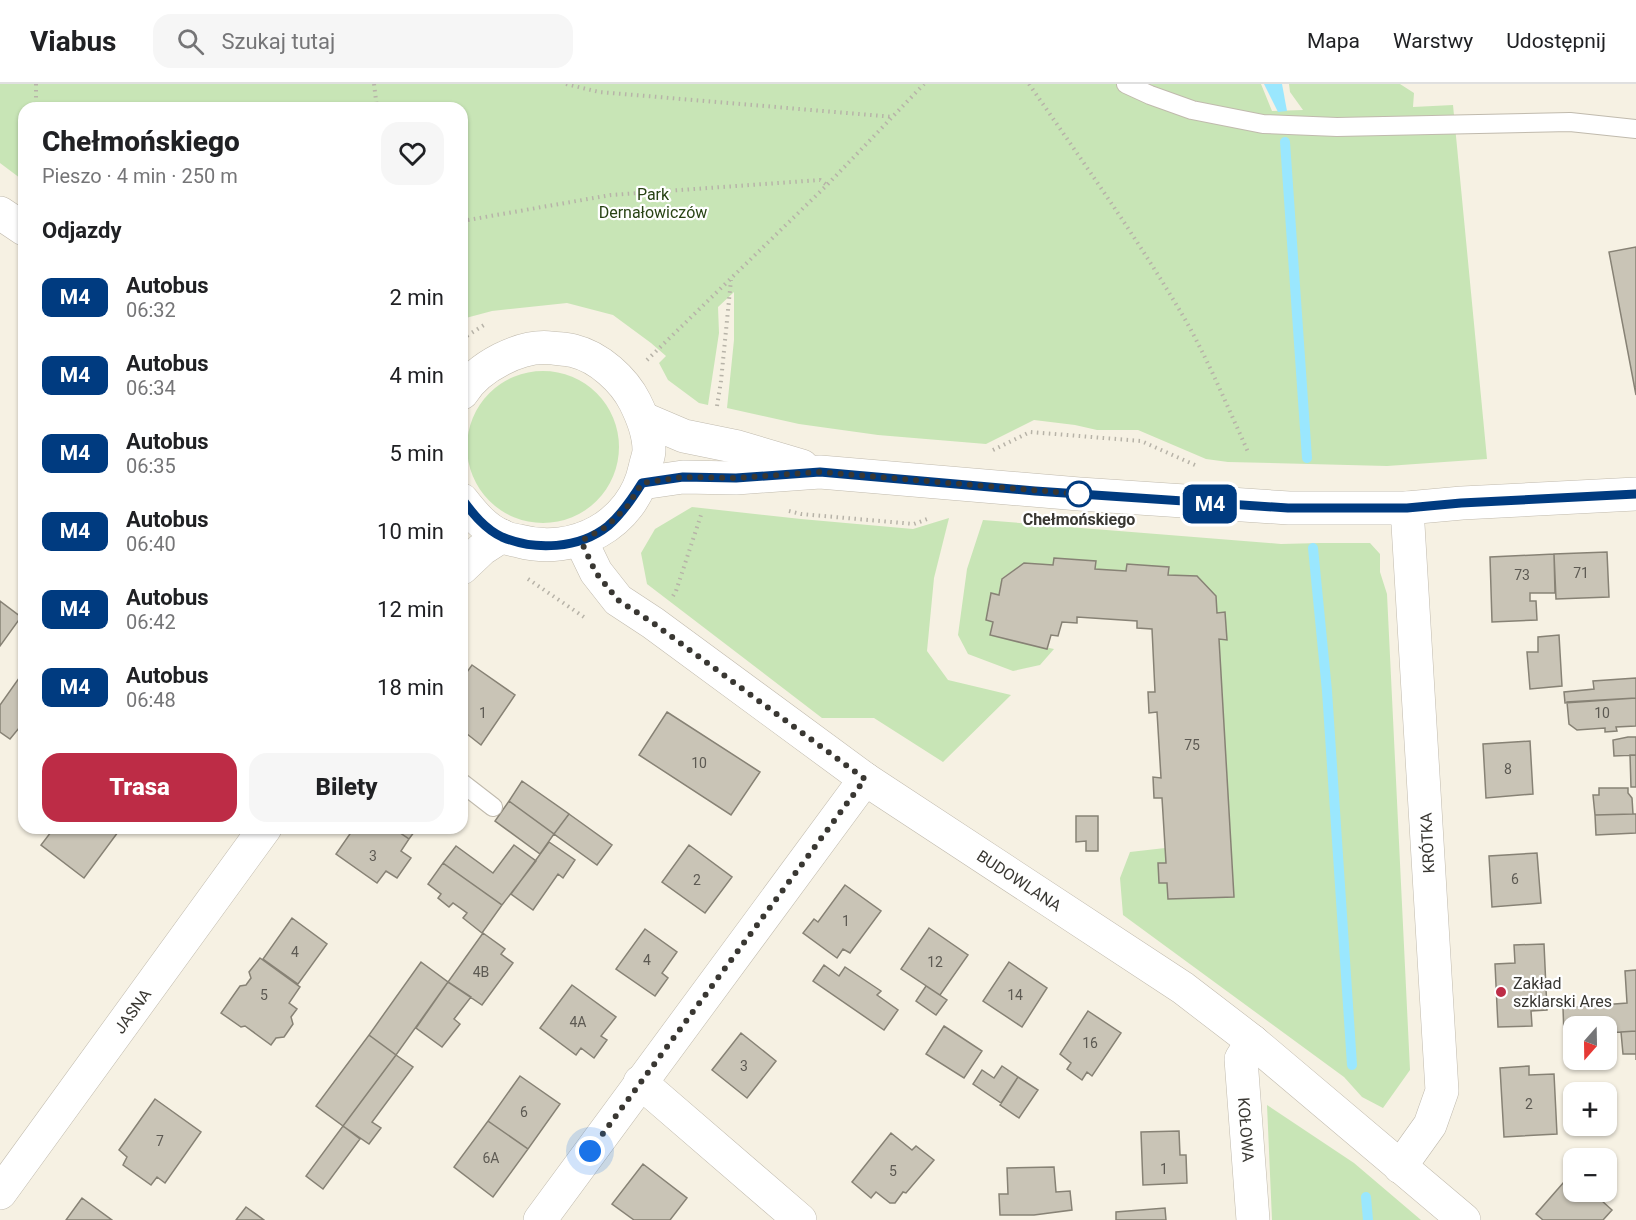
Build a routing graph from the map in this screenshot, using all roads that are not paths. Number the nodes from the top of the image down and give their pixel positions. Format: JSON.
{"nodes":[{"id":1,"x":1126,"y":84,"type":"edge"},
{"id":2,"x":1636,"y":129,"type":"edge"},
{"id":3,"x":0,"y":213,"type":"edge"},
{"id":4,"x":18,"y":225,"type":"edge"},
{"id":5,"x":468,"y":385,"type":"edge"},
{"id":6,"x":644,"y":419,"type":"junction"},
{"id":7,"x":820,"y":472,"type":"junction"},
{"id":8,"x":642,"y":483,"type":"junction"},
{"id":9,"x":1636,"y":494,"type":"edge"},
{"id":10,"x":468,"y":507,"type":"edge"},
{"id":11,"x":1407,"y":508,"type":"junction"},
{"id":12,"x":502,"y":536,"type":"junction"},
{"id":13,"x":581,"y":541,"type":"junction"},
{"id":14,"x":468,"y":562,"type":"edge"},
{"id":15,"x":865,"y":779,"type":"junction"},
{"id":16,"x":468,"y":788,"type":"edge"},
{"id":17,"x":493,"y":807,"type":"dead end"},
{"id":18,"x":261,"y":834,"type":"edge"},
{"id":19,"x":1252,"y":1041,"type":"junction"},
{"id":20,"x":640,"y":1082,"type":"junction"},
{"id":21,"x":1400,"y":1167,"type":"junction"},
{"id":22,"x":0,"y":1193,"type":"edge"},
{"id":23,"x":540,"y":1220,"type":"edge"},
{"id":24,"x":800,"y":1220,"type":"edge"},
{"id":25,"x":1252,"y":1220,"type":"edge"},
{"id":26,"x":1464,"y":1220,"type":"edge"}],
"edges":[{"from":1,"to":2,"type":"lane"},
{"from":3,"to":4,"type":"street"},
{"from":5,"to":6,"type":"street"},
{"from":6,"to":7,"type":"street"},
{"from":6,"to":8,"type":"street"},
{"from":7,"to":8,"type":"street"},
{"from":7,"to":11,"type":"street"},
{"from":8,"to":13,"type":"street"},
{"from":9,"to":11,"type":"street"},
{"from":10,"to":12,"type":"street"},
{"from":11,"to":21,"type":"street","name":"KRÓTKA"},
{"from":12,"to":13,"type":"street"},
{"from":12,"to":14,"type":"street"},
{"from":13,"to":15,"type":"street","name":"BUDOWLANA"},
{"from":15,"to":19,"type":"street","name":"BUDOWLANA"},
{"from":15,"to":20,"type":"street"},
{"from":16,"to":17,"type":"lane"},
{"from":18,"to":22,"type":"street","name":"JASNA"},
{"from":19,"to":21,"type":"street","name":"BUDOWLANA"},
{"from":19,"to":25,"type":"street","name":"KOŁOWA"},
{"from":20,"to":23,"type":"street"},
{"from":20,"to":24,"type":"street"},
{"from":21,"to":26,"type":"street","name":"BUDOWLANA"}]}
